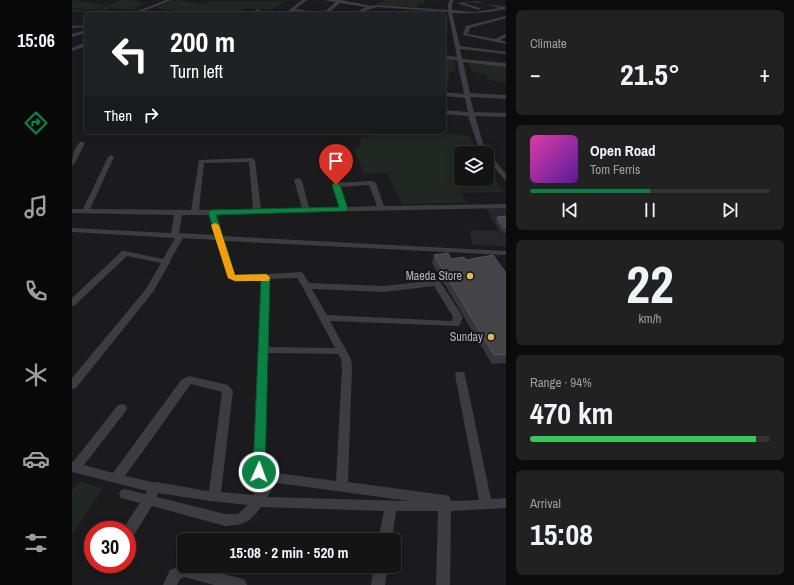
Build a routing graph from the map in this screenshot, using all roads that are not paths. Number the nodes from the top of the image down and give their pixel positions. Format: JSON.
{"nodes":[{"id":1,"x":170,"y":0,"type":"edge"},
{"id":2,"x":305,"y":0,"type":"edge"},
{"id":3,"x":325,"y":0,"type":"edge"},
{"id":4,"x":452,"y":0,"type":"edge"},
{"id":5,"x":476,"y":0,"type":"edge"},
{"id":6,"x":340,"y":2,"type":"junction"},
{"id":7,"x":372,"y":7,"type":"junction"},
{"id":8,"x":506,"y":8,"type":"edge"},
{"id":9,"x":258,"y":10,"type":"dead end"},
{"id":10,"x":291,"y":10,"type":"junction"},
{"id":11,"x":450,"y":11,"type":"junction"},
{"id":12,"x":137,"y":12,"type":"edge"},
{"id":13,"x":255,"y":12,"type":"edge"},
{"id":14,"x":288,"y":12,"type":"edge"},
{"id":15,"x":308,"y":12,"type":"edge"},
{"id":16,"x":327,"y":12,"type":"edge"},
{"id":17,"x":358,"y":12,"type":"edge"},
{"id":18,"x":488,"y":12,"type":"junction"},
{"id":19,"x":506,"y":17,"type":"edge"},
{"id":20,"x":84,"y":26,"type":"edge"},
{"id":21,"x":72,"y":27,"type":"edge"},
{"id":22,"x":84,"y":32,"type":"edge"},
{"id":23,"x":78,"y":34,"type":"junction"},
{"id":24,"x":506,"y":34,"type":"edge"},
{"id":25,"x":84,"y":35,"type":"edge"},
{"id":26,"x":72,"y":36,"type":"edge"},
{"id":27,"x":495,"y":41,"type":"junction"},
{"id":28,"x":506,"y":44,"type":"edge"},
{"id":29,"x":84,"y":45,"type":"edge"},
{"id":30,"x":457,"y":47,"type":"junction"},
{"id":31,"x":72,"y":50,"type":"edge"},
{"id":32,"x":506,"y":53,"type":"edge"},
{"id":33,"x":446,"y":57,"type":"edge"},
{"id":34,"x":460,"y":59,"type":"junction"},
{"id":35,"x":506,"y":65,"type":"edge"},
{"id":36,"x":446,"y":94,"type":"edge"},
{"id":37,"x":467,"y":96,"type":"junction"},
{"id":38,"x":506,"y":96,"type":"edge"},
{"id":39,"x":446,"y":112,"type":"edge"},
{"id":40,"x":471,"y":114,"type":"junction"},
{"id":41,"x":506,"y":115,"type":"edge"},
{"id":42,"x":82,"y":143,"type":"dead end"},
{"id":43,"x":482,"y":146,"type":"edge"},
{"id":44,"x":111,"y":157,"type":"dead end"},
{"id":45,"x":72,"y":163,"type":"edge"},
{"id":46,"x":494,"y":163,"type":"edge"},
{"id":47,"x":506,"y":178,"type":"edge"},
{"id":48,"x":298,"y":180,"type":"dead end"},
{"id":49,"x":506,"y":206,"type":"edge"},
{"id":50,"x":381,"y":208,"type":"junction"},
{"id":51,"x":344,"y":209,"type":"junction"},
{"id":52,"x":306,"y":210,"type":"junction"},
{"id":53,"x":72,"y":211,"type":"edge"},
{"id":54,"x":257,"y":211,"type":"junction"},
{"id":55,"x":85,"y":212,"type":"junction"},
{"id":56,"x":212,"y":212,"type":"junction"},
{"id":57,"x":178,"y":213,"type":"junction"},
{"id":58,"x":195,"y":213,"type":"junction"},
{"id":59,"x":72,"y":230,"type":"edge"},
{"id":60,"x":178,"y":236,"type":"junction"},
{"id":61,"x":218,"y":238,"type":"junction"},
{"id":62,"x":506,"y":253,"type":"edge"},
{"id":63,"x":167,"y":262,"type":"junction"},
{"id":64,"x":266,"y":277,"type":"junction"},
{"id":65,"x":306,"y":286,"type":"junction"},
{"id":66,"x":72,"y":303,"type":"edge"},
{"id":67,"x":324,"y":318,"type":"junction"},
{"id":68,"x":264,"y":350,"type":"junction"},
{"id":69,"x":341,"y":351,"type":"junction"},
{"id":70,"x":460,"y":375,"type":"dead end"},
{"id":71,"x":72,"y":385,"type":"edge"},
{"id":72,"x":122,"y":408,"type":"dead end"},
{"id":73,"x":74,"y":467,"type":"edge"},
{"id":74,"x":116,"y":478,"type":"junction"},
{"id":75,"x":155,"y":486,"type":"junction"},
{"id":76,"x":342,"y":486,"type":"junction"},
{"id":77,"x":125,"y":494,"type":"dead end"},
{"id":78,"x":214,"y":496,"type":"junction"},
{"id":79,"x":259,"y":498,"type":"junction"},
{"id":80,"x":149,"y":500,"type":"junction"},
{"id":81,"x":506,"y":503,"type":"edge"},
{"id":82,"x":486,"y":505,"type":"junction"},
{"id":83,"x":391,"y":506,"type":"junction"},
{"id":84,"x":446,"y":506,"type":"junction"},
{"id":85,"x":135,"y":521,"type":"edge"},
{"id":86,"x":386,"y":533,"type":"edge"},
{"id":87,"x":380,"y":573,"type":"edge"},
{"id":88,"x":170,"y":585,"type":"edge"},
{"id":89,"x":240,"y":585,"type":"edge"},
{"id":90,"x":378,"y":585,"type":"edge"},
{"id":91,"x":443,"y":585,"type":"edge"}],
"edges":[{"from":1,"to":12,"type":"street"},
{"from":2,"to":10,"type":"street"},
{"from":3,"to":6,"type":"street"},
{"from":4,"to":11,"type":"street"},
{"from":5,"to":8,"type":"street"},
{"from":5,"to":18,"type":"street"},
{"from":6,"to":7,"type":"street"},
{"from":6,"to":16,"type":"street"},
{"from":7,"to":11,"type":"street"},
{"from":7,"to":17,"type":"street"},
{"from":8,"to":18,"type":"street"},
{"from":9,"to":13,"type":"street"},
{"from":10,"to":14,"type":"street"},
{"from":10,"to":15,"type":"street"},
{"from":11,"to":18,"type":"street"},
{"from":11,"to":30,"type":"street"},
{"from":19,"to":27,"type":"street"},
{"from":20,"to":21,"type":"street"},
{"from":22,"to":23,"type":"street"},
{"from":23,"to":25,"type":"street"},
{"from":23,"to":26,"type":"street"},
{"from":24,"to":27,"type":"street"},
{"from":27,"to":28,"type":"street"},
{"from":29,"to":31,"type":"street"},
{"from":30,"to":32,"type":"street"},
{"from":30,"to":34,"type":"street"},
{"from":33,"to":34,"type":"street"},
{"from":34,"to":35,"type":"street"},
{"from":34,"to":37,"type":"street"},
{"from":36,"to":37,"type":"street"},
{"from":37,"to":38,"type":"street"},
{"from":37,"to":40,"type":"street"},
{"from":39,"to":40,"type":"street"},
{"from":40,"to":41,"type":"street"},
{"from":40,"to":43,"type":"street"},
{"from":42,"to":45,"type":"street"},
{"from":44,"to":55,"type":"street"},
{"from":46,"to":47,"type":"street"},
{"from":48,"to":52,"type":"street"},
{"from":49,"to":50,"type":"street"},
{"from":50,"to":51,"type":"street"},
{"from":50,"to":51,"type":"street"},
{"from":51,"to":52,"type":"street"},
{"from":52,"to":54,"type":"street"},
{"from":53,"to":55,"type":"street"},
{"from":54,"to":56,"type":"street"},
{"from":54,"to":58,"type":"street"},
{"from":55,"to":57,"type":"street"},
{"from":56,"to":58,"type":"street"},
{"from":56,"to":61,"type":"street"},
{"from":57,"to":58,"type":"street"},
{"from":57,"to":60,"type":"street"},
{"from":59,"to":60,"type":"street"},
{"from":60,"to":61,"type":"street"},
{"from":60,"to":63,"type":"street"},
{"from":61,"to":62,"type":"street"},
{"from":61,"to":64,"type":"street"},
{"from":63,"to":66,"type":"street"},
{"from":63,"to":71,"type":"street"},
{"from":64,"to":65,"type":"street"},
{"from":64,"to":68,"type":"street"},
{"from":65,"to":67,"type":"street"},
{"from":65,"to":67,"type":"street"},
{"from":67,"to":69,"type":"street"},
{"from":68,"to":69,"type":"street"},
{"from":68,"to":79,"type":"street"},
{"from":69,"to":76,"type":"street"},
{"from":70,"to":82,"type":"street"},
{"from":72,"to":73,"type":"street"},
{"from":73,"to":74,"type":"street"},
{"from":74,"to":75,"type":"street"},
{"from":74,"to":78,"type":"street"},
{"from":75,"to":78,"type":"street"},
{"from":75,"to":80,"type":"street"},
{"from":76,"to":79,"type":"street"},
{"from":76,"to":84,"type":"street"},
{"from":77,"to":80,"type":"street"},
{"from":78,"to":79,"type":"street"},
{"from":79,"to":80,"type":"street"},
{"from":79,"to":83,"type":"street"},
{"from":80,"to":85,"type":"street"},
{"from":81,"to":82,"type":"street"},
{"from":82,"to":84,"type":"street"},
{"from":83,"to":84,"type":"street"},
{"from":83,"to":86,"type":"street"},
{"from":84,"to":91,"type":"street"},
{"from":87,"to":90,"type":"street"},
{"from":88,"to":89,"type":"street"}]}
